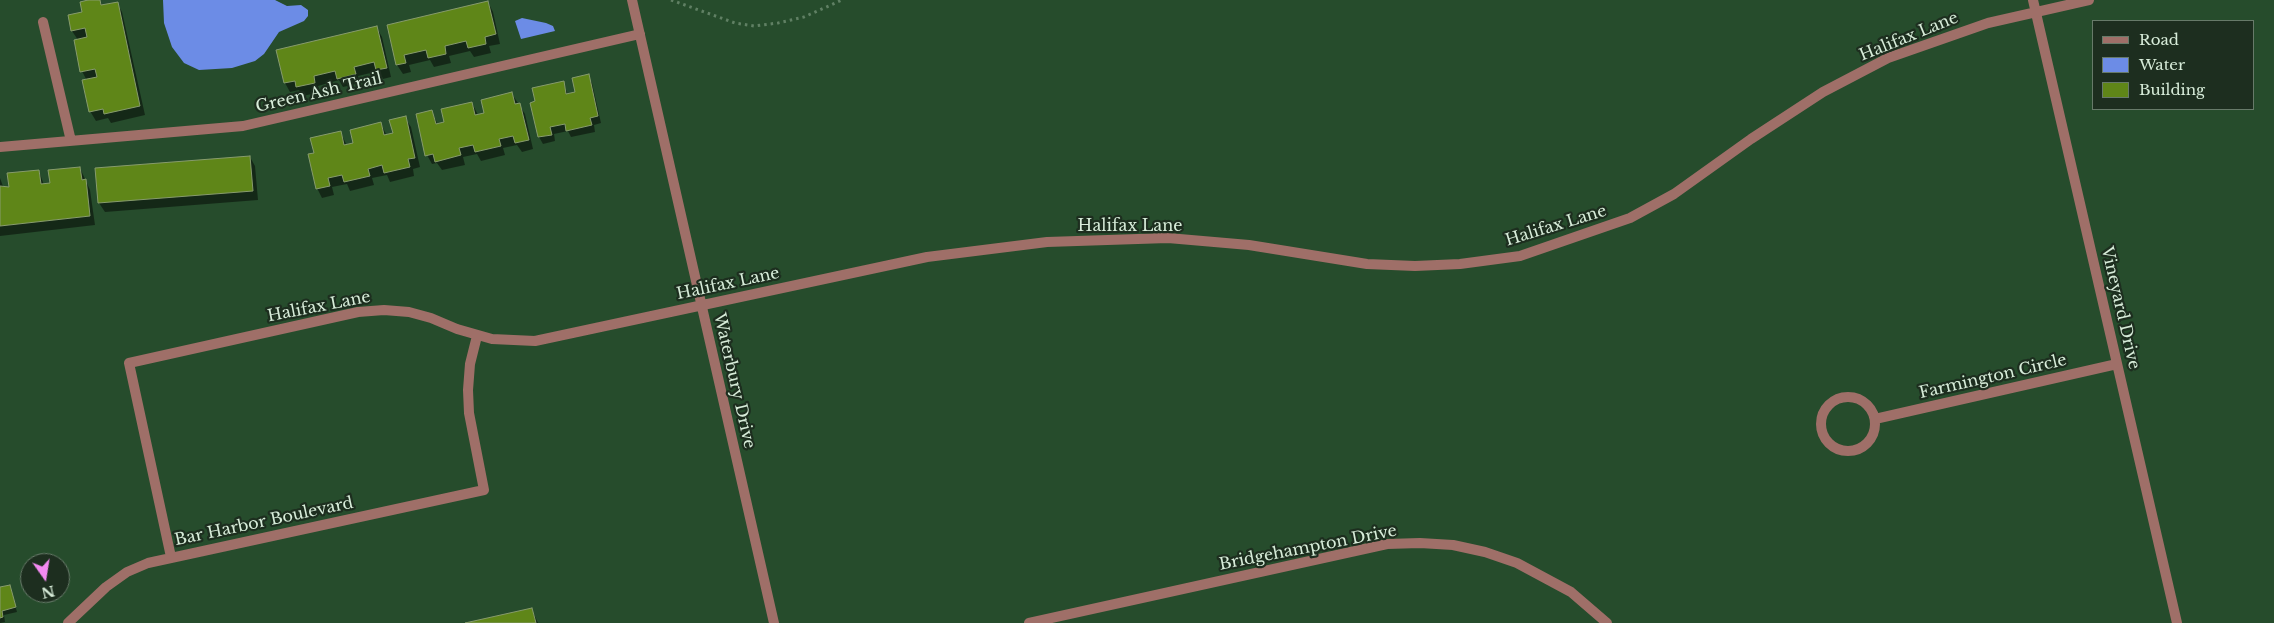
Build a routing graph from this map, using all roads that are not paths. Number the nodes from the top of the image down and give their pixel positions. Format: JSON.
{"nodes":[{"id":1,"x":632,"y":0,"type":"edge"},
{"id":2,"x":2033,"y":0,"type":"edge"},
{"id":3,"x":2089,"y":0,"type":"edge"},
{"id":4,"x":2036,"y":12,"type":"junction"},
{"id":5,"x":43,"y":22,"type":"dead end"},
{"id":6,"x":640,"y":34,"type":"junction"},
{"id":7,"x":71,"y":141,"type":"junction"},
{"id":8,"x":0,"y":147,"type":"edge"},
{"id":9,"x":702,"y":305,"type":"junction"},
{"id":10,"x":477,"y":336,"type":"junction"},
{"id":11,"x":2117,"y":364,"type":"junction"},
{"id":12,"x":1874,"y":419,"type":"junction"},
{"id":13,"x":171,"y":557,"type":"junction"},
{"id":14,"x":1044,"y":621,"type":"edge"},
{"id":15,"x":68,"y":623,"type":"edge"},
{"id":16,"x":774,"y":623,"type":"edge"},
{"id":17,"x":1028,"y":623,"type":"edge"},
{"id":18,"x":1607,"y":623,"type":"edge"},
{"id":19,"x":2176,"y":623,"type":"edge"}],
"edges":[{"from":1,"to":6,"type":"street","name":"Waterbury Drive"},
{"from":2,"to":4,"type":"street","name":"Vineyard Drive"},
{"from":3,"to":4,"type":"street","name":"Halifax Lane"},
{"from":4,"to":9,"type":"street","name":"Halifax Lane"},
{"from":4,"to":11,"type":"street","name":"Vineyard Drive"},
{"from":5,"to":7,"type":"street"},
{"from":6,"to":7,"type":"street","name":"Green Ash Trail"},
{"from":6,"to":9,"type":"street","name":"Waterbury Drive"},
{"from":7,"to":8,"type":"street","name":"Green Ash Trail"},
{"from":9,"to":10,"type":"street","name":"Halifax Lane"},
{"from":9,"to":16,"type":"street","name":"Waterbury Drive"},
{"from":10,"to":13,"type":"street","name":"Bar Harbor Boulevard"},
{"from":10,"to":13,"type":"street","name":"Halifax Lane"},
{"from":11,"to":12,"type":"street","name":"Farmington Circle"},
{"from":11,"to":19,"type":"street","name":"Vineyard Drive"},
{"from":12,"to":12,"type":"street"},
{"from":13,"to":15,"type":"street","name":"Bar Harbor Boulevard"},
{"from":14,"to":17,"type":"street","name":"Bridgehampton Drive"},
{"from":14,"to":18,"type":"street","name":"Bridgehampton Drive"}]}
